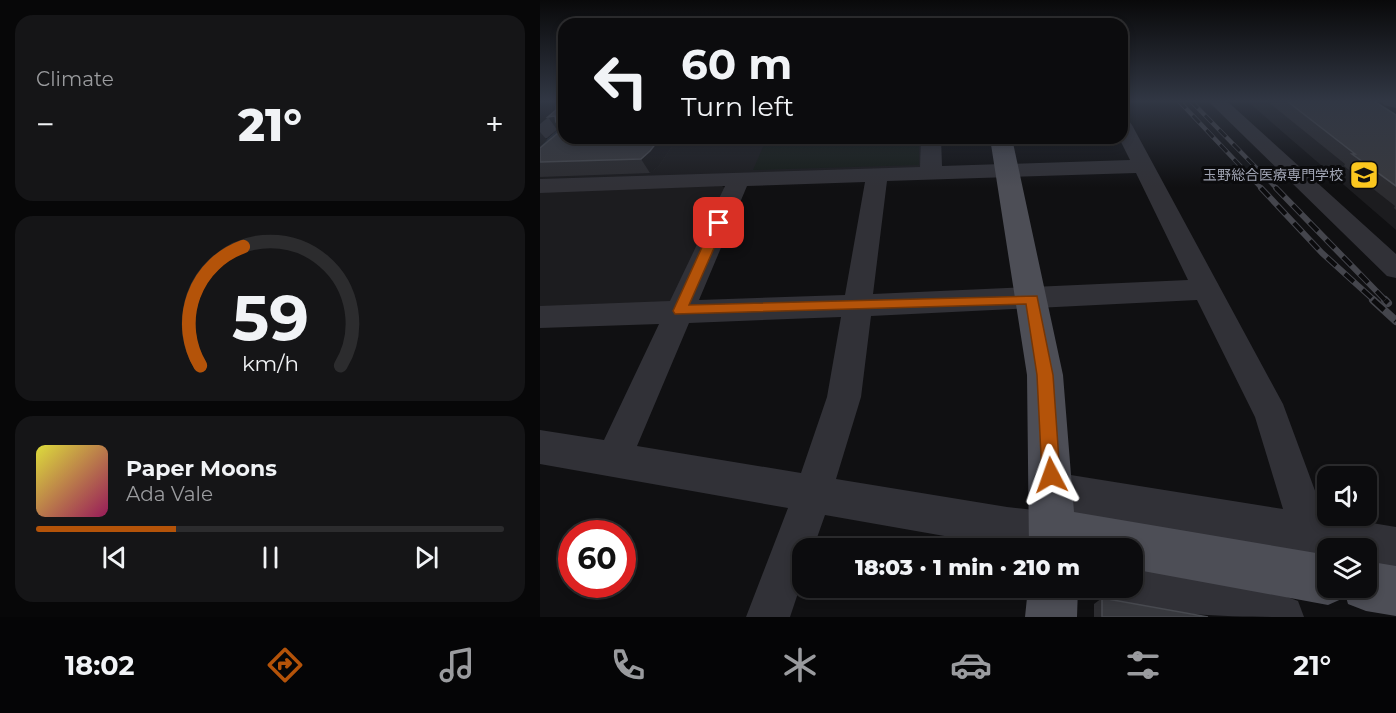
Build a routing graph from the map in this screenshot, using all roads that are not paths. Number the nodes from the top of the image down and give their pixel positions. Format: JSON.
{"nodes":[{"id":1,"x":1249,"y":130,"type":"edge"},
{"id":2,"x":1265,"y":130,"type":"edge"},
{"id":3,"x":1128,"y":137,"type":"edge"},
{"id":4,"x":931,"y":144,"type":"edge"},
{"id":5,"x":1004,"y":154,"type":"edge"},
{"id":6,"x":1142,"y":166,"type":"junction"},
{"id":7,"x":931,"y":173,"type":"junction"},
{"id":8,"x":877,"y":175,"type":"junction"},
{"id":9,"x":739,"y":179,"type":"junction"},
{"id":10,"x":540,"y":186,"type":"edge"},
{"id":11,"x":1396,"y":249,"type":"edge"},
{"id":12,"x":1396,"y":269,"type":"edge"},
{"id":13,"x":1206,"y":289,"type":"junction"},
{"id":14,"x":1032,"y":299,"type":"junction"},
{"id":15,"x":858,"y":305,"type":"junction"},
{"id":16,"x":680,"y":311,"type":"junction"},
{"id":17,"x":540,"y":317,"type":"edge"},
{"id":18,"x":540,"y":447,"type":"edge"},
{"id":19,"x":613,"y":460,"type":"junction"},
{"id":20,"x":813,"y":494,"type":"junction"},
{"id":21,"x":1053,"y":524,"type":"edge"},
{"id":22,"x":1310,"y":533,"type":"junction"},
{"id":23,"x":1396,"y":547,"type":"edge"},
{"id":24,"x":1317,"y":578,"type":"edge"},
{"id":25,"x":1377,"y":588,"type":"edge"},
{"id":26,"x":1143,"y":589,"type":"edge"},
{"id":27,"x":1396,"y":591,"type":"edge"},
{"id":28,"x":1052,"y":598,"type":"edge"},
{"id":29,"x":768,"y":617,"type":"edge"},
{"id":30,"x":1051,"y":617,"type":"edge"},
{"id":31,"x":1282,"y":617,"type":"edge"}],
"edges":[{"from":1,"to":12,"type":"street"},
{"from":2,"to":11,"type":"street"},
{"from":3,"to":6,"type":"street"},
{"from":4,"to":7,"type":"street"},
{"from":5,"to":6,"type":"street"},
{"from":5,"to":7,"type":"street"},
{"from":5,"to":14,"type":"main road"},
{"from":6,"to":13,"type":"street"},
{"from":7,"to":8,"type":"street"},
{"from":8,"to":9,"type":"street"},
{"from":8,"to":15,"type":"street"},
{"from":9,"to":10,"type":"street"},
{"from":9,"to":16,"type":"street"},
{"from":13,"to":14,"type":"street"},
{"from":13,"to":22,"type":"street"},
{"from":14,"to":15,"type":"street"},
{"from":14,"to":21,"type":"main road"},
{"from":15,"to":16,"type":"street"},
{"from":15,"to":20,"type":"street"},
{"from":16,"to":17,"type":"street"},
{"from":16,"to":19,"type":"street"},
{"from":18,"to":19,"type":"street"},
{"from":19,"to":20,"type":"street"},
{"from":20,"to":21,"type":"street"},
{"from":20,"to":29,"type":"street"},
{"from":21,"to":22,"type":"street"},
{"from":21,"to":24,"type":"main road"},
{"from":22,"to":23,"type":"street"},
{"from":25,"to":27,"type":"main road"},
{"from":26,"to":31,"type":"street"},
{"from":28,"to":30,"type":"main road"}]}
